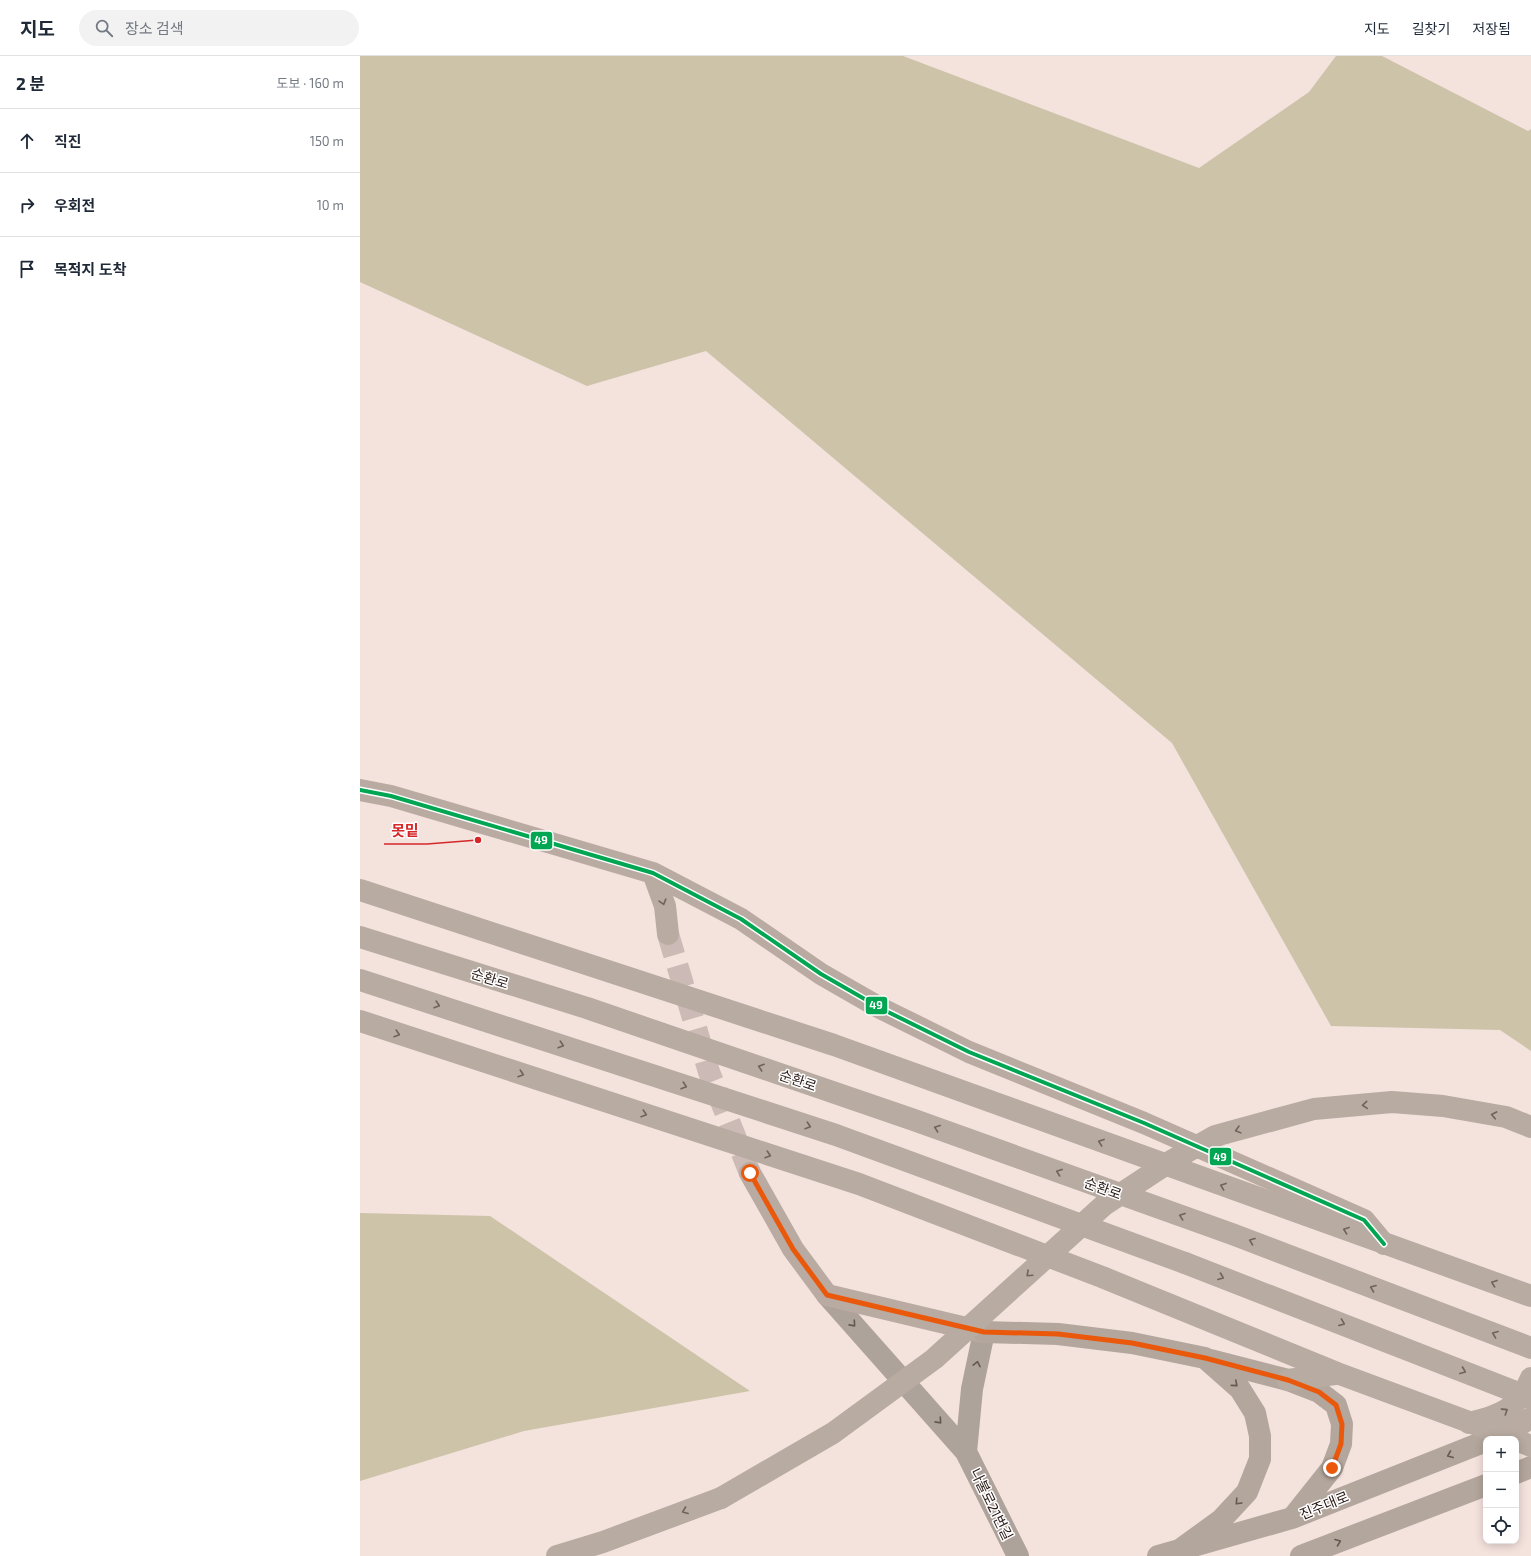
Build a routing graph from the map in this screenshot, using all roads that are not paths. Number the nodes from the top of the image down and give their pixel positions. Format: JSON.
{"nodes":[{"id":1,"x":360,"y":790,"type":"edge"},
{"id":2,"x":653,"y":873,"type":"junction"},
{"id":3,"x":360,"y":890,"type":"edge"},
{"id":4,"x":668,"y":934,"type":"tunnel mouth"},
{"id":5,"x":360,"y":937,"type":"edge"},
{"id":6,"x":360,"y":980,"type":"edge"},
{"id":7,"x":360,"y":1022,"type":"edge"},
{"id":8,"x":1531,"y":1127,"type":"edge"},
{"id":9,"x":750,"y":1173,"type":"tunnel mouth"},
{"id":10,"x":1384,"y":1244,"type":"junction"},
{"id":11,"x":827,"y":1295,"type":"junction"},
{"id":12,"x":1531,"y":1296,"type":"edge"},
{"id":13,"x":984,"y":1332,"type":"junction"},
{"id":14,"x":1531,"y":1348,"type":"edge"},
{"id":15,"x":1205,"y":1358,"type":"junction"},
{"id":16,"x":1337,"y":1373,"type":"junction"},
{"id":17,"x":1531,"y":1378,"type":"edge"},
{"id":18,"x":1288,"y":1380,"type":"junction"},
{"id":19,"x":1531,"y":1398,"type":"edge"},
{"id":20,"x":1531,"y":1418,"type":"edge"},
{"id":21,"x":1469,"y":1423,"type":"junction"},
{"id":22,"x":1496,"y":1436,"type":"edge"},
{"id":23,"x":1506,"y":1436,"type":"edge"},
{"id":24,"x":1519,"y":1443,"type":"edge"},
{"id":25,"x":1483,"y":1446,"type":"edge"},
{"id":26,"x":1531,"y":1446,"type":"edge"},
{"id":27,"x":966,"y":1452,"type":"junction"},
{"id":28,"x":1531,"y":1467,"type":"edge"},
{"id":29,"x":1518,"y":1472,"type":"edge"},
{"id":30,"x":1483,"y":1486,"type":"edge"},
{"id":31,"x":1292,"y":1518,"type":"junction"},
{"id":32,"x":1181,"y":1549,"type":"junction"},
{"id":33,"x":557,"y":1556,"type":"edge"},
{"id":34,"x":1018,"y":1556,"type":"edge"},
{"id":35,"x":1158,"y":1556,"type":"edge"},
{"id":36,"x":1301,"y":1556,"type":"edge"}],
"edges":[{"from":1,"to":2,"type":"street"},
{"from":2,"to":4,"type":"street","one_way":true},
{"from":2,"to":10,"type":"street"},
{"from":10,"to":3,"type":"highway","one_way":true},
{"from":14,"to":5,"type":"highway","name":"순환로","one_way":true},
{"from":6,"to":19,"type":"highway","one_way":true,"bridge":true},
{"from":7,"to":16,"type":"highway","one_way":true},
{"from":8,"to":33,"type":"highway","one_way":true,"bridge":true},
{"from":9,"to":11,"type":"street"},
{"from":12,"to":10,"type":"highway","one_way":true},
{"from":11,"to":13,"type":"street"},
{"from":11,"to":27,"type":"street","name":"나불로21번길","one_way":true},
{"from":13,"to":15,"type":"main road"},
{"from":27,"to":13,"type":"street","one_way":true},
{"from":15,"to":18,"type":"main road"},
{"from":15,"to":32,"type":"main road","one_way":true},
{"from":16,"to":18,"type":"highway"},
{"from":16,"to":21,"type":"highway"},
{"from":21,"to":17,"type":"highway","one_way":true},
{"from":18,"to":31,"type":"main road"},
{"from":20,"to":23,"type":"street","name":"진주대로"},
{"from":21,"to":22,"type":"highway"},
{"from":24,"to":26,"type":"highway"},
{"from":25,"to":31,"type":"main road","name":"진주대로","one_way":true},
{"from":27,"to":34,"type":"street","name":"나불로21번길"},
{"from":28,"to":29,"type":"main road"},
{"from":36,"to":30,"type":"main road","one_way":true},
{"from":31,"to":32,"type":"main road","name":"진주대로"},
{"from":32,"to":35,"type":"main road","name":"진주대로"}]}
